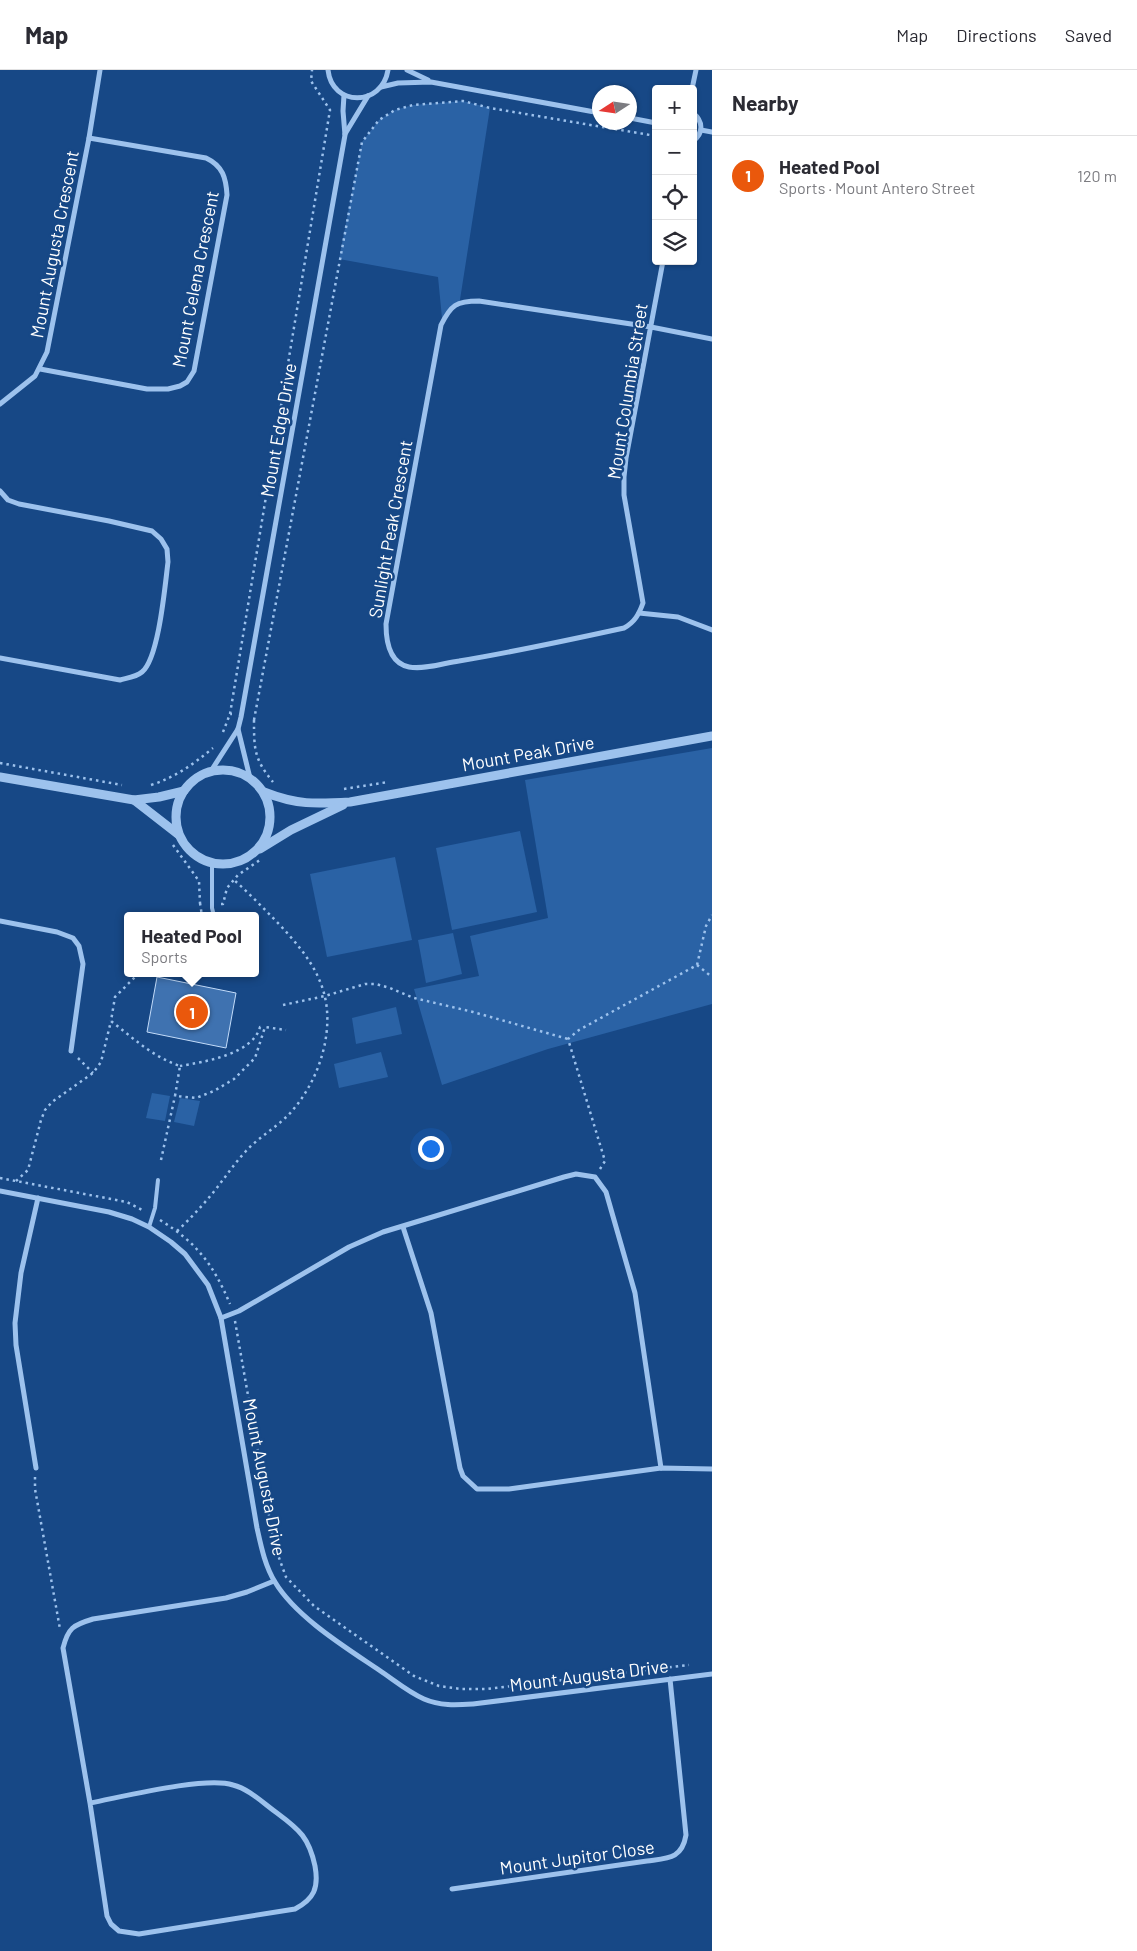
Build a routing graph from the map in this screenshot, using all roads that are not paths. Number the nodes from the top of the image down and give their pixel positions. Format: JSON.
{"nodes":[{"id":1,"x":100,"y":70,"type":"edge"},
{"id":2,"x":328,"y":70,"type":"edge"},
{"id":3,"x":388,"y":70,"type":"edge"},
{"id":4,"x":407,"y":70,"type":"edge"},
{"id":5,"x":696,"y":70,"type":"edge"},
{"id":6,"x":431,"y":82,"type":"junction"},
{"id":7,"x":693,"y":85,"type":"edge"},
{"id":8,"x":381,"y":87,"type":"junction"},
{"id":9,"x":344,"y":94,"type":"junction"},
{"id":10,"x":368,"y":96,"type":"junction"},
{"id":11,"x":592,"y":112,"type":"edge"},
{"id":12,"x":697,"y":116,"type":"edge"},
{"id":13,"x":637,"y":119,"type":"edge"},
{"id":14,"x":652,"y":122,"type":"edge"},
{"id":15,"x":701,"y":130,"type":"junction"},
{"id":16,"x":712,"y":132,"type":"edge"},
{"id":17,"x":345,"y":135,"type":"junction"},
{"id":18,"x":697,"y":137,"type":"edge"},
{"id":19,"x":89,"y":138,"type":"junction"},
{"id":20,"x":662,"y":265,"type":"edge"},
{"id":21,"x":651,"y":327,"type":"junction"},
{"id":22,"x":712,"y":339,"type":"edge"},
{"id":23,"x":40,"y":369,"type":"junction"},
{"id":24,"x":0,"y":404,"type":"edge"},
{"id":25,"x":0,"y":491,"type":"edge"},
{"id":26,"x":639,"y":613,"type":"junction"},
{"id":27,"x":712,"y":630,"type":"edge"},
{"id":28,"x":0,"y":658,"type":"edge"},
{"id":29,"x":238,"y":729,"type":"junction"},
{"id":30,"x":712,"y":736,"type":"edge"},
{"id":31,"x":211,"y":771,"type":"junction"},
{"id":32,"x":0,"y":777,"type":"edge"},
{"id":33,"x":250,"y":778,"type":"junction"},
{"id":34,"x":184,"y":791,"type":"junction"},
{"id":35,"x":264,"y":792,"type":"junction"},
{"id":36,"x":134,"y":800,"type":"junction"},
{"id":37,"x":350,"y":802,"type":"junction"},
{"id":38,"x":179,"y":835,"type":"junction"},
{"id":39,"x":257,"y":856,"type":"junction"},
{"id":40,"x":212,"y":863,"type":"junction"},
{"id":41,"x":213,"y":912,"type":"edge"},
{"id":42,"x":0,"y":921,"type":"edge"},
{"id":43,"x":71,"y":1051,"type":"road end"},
{"id":44,"x":158,"y":1180,"type":"dead end"},
{"id":45,"x":0,"y":1191,"type":"edge"},
{"id":46,"x":38,"y":1198,"type":"junction"},
{"id":47,"x":149,"y":1227,"type":"junction"},
{"id":48,"x":402,"y":1227,"type":"junction"},
{"id":49,"x":221,"y":1318,"type":"junction"},
{"id":50,"x":36,"y":1468,"type":"road end"},
{"id":51,"x":661,"y":1468,"type":"junction"},
{"id":52,"x":712,"y":1469,"type":"edge"},
{"id":53,"x":274,"y":1581,"type":"junction"},
{"id":54,"x":712,"y":1674,"type":"edge"},
{"id":55,"x":670,"y":1679,"type":"junction"},
{"id":56,"x":90,"y":1803,"type":"junction"},
{"id":57,"x":452,"y":1889,"type":"dead end"}],
"edges":[{"from":1,"to":19,"type":"street","name":"Mount Augusta Crescent"},
{"from":2,"to":9,"type":"street"},
{"from":3,"to":8,"type":"street"},
{"from":4,"to":6,"type":"street"},
{"from":5,"to":7,"type":"street"},
{"from":6,"to":8,"type":"street"},
{"from":6,"to":11,"type":"street"},
{"from":8,"to":10,"type":"street","name":"Mount Edge Drive"},
{"from":9,"to":10,"type":"street"},
{"from":9,"to":17,"type":"street","name":"Mount Edge Drive"},
{"from":10,"to":17,"type":"street","name":"Mount Edge Drive"},
{"from":12,"to":15,"type":"street"},
{"from":13,"to":14,"type":"street"},
{"from":15,"to":16,"type":"street"},
{"from":15,"to":18,"type":"street"},
{"from":17,"to":29,"type":"street","name":"Mount Edge Drive"},
{"from":19,"to":23,"type":"street","name":"Mount Augusta Crescent"},
{"from":19,"to":23,"type":"street","name":"Mount Celena Crescent"},
{"from":20,"to":21,"type":"street","name":"Mount Columbia Street"},
{"from":21,"to":22,"type":"street","name":"Sunlight Peak Crescent"},
{"from":21,"to":26,"type":"street","name":"Mount Columbia Street"},
{"from":21,"to":26,"type":"street","name":"Sunlight Peak Crescent"},
{"from":23,"to":24,"type":"street","name":"Mount Augusta Crescent"},
{"from":25,"to":28,"type":"street"},
{"from":26,"to":27,"type":"street"},
{"from":29,"to":31,"type":"street","name":"Mount Edge Drive"},
{"from":29,"to":33,"type":"street","name":"Mount Edge Drive"},
{"from":30,"to":37,"type":"street","name":"Mount Peak Drive"},
{"from":31,"to":33,"type":"street","name":"Mount Peak Drive"},
{"from":31,"to":34,"type":"street"},
{"from":32,"to":36,"type":"street"},
{"from":33,"to":35,"type":"street","name":"Mount Peak Drive"},
{"from":34,"to":36,"type":"street"},
{"from":34,"to":38,"type":"street"},
{"from":35,"to":37,"type":"street","name":"Mount Peak Drive"},
{"from":35,"to":39,"type":"street"},
{"from":36,"to":38,"type":"street"},
{"from":37,"to":39,"type":"street","name":"Mount Peak Drive"},
{"from":38,"to":40,"type":"street"},
{"from":39,"to":40,"type":"street","name":"Mount Peak Drive"},
{"from":40,"to":41,"type":"lane"},
{"from":42,"to":43,"type":"street"},
{"from":44,"to":47,"type":"lane"},
{"from":45,"to":46,"type":"street","name":"Mount Augusta Drive"},
{"from":46,"to":47,"type":"street","name":"Mount Augusta Drive"},
{"from":46,"to":50,"type":"street"},
{"from":47,"to":49,"type":"street","name":"Mount Augusta Drive"},
{"from":48,"to":49,"type":"street"},
{"from":48,"to":51,"type":"street"},
{"from":48,"to":51,"type":"street"},
{"from":49,"to":53,"type":"street","name":"Mount Augusta Drive"},
{"from":51,"to":52,"type":"street"},
{"from":53,"to":55,"type":"street","name":"Mount Augusta Drive"},
{"from":53,"to":56,"type":"street"},
{"from":54,"to":55,"type":"street","name":"Mount Augusta Drive"},
{"from":55,"to":57,"type":"street","name":"Mount Jupitor Close"},
{"from":56,"to":56,"type":"street"}]}
